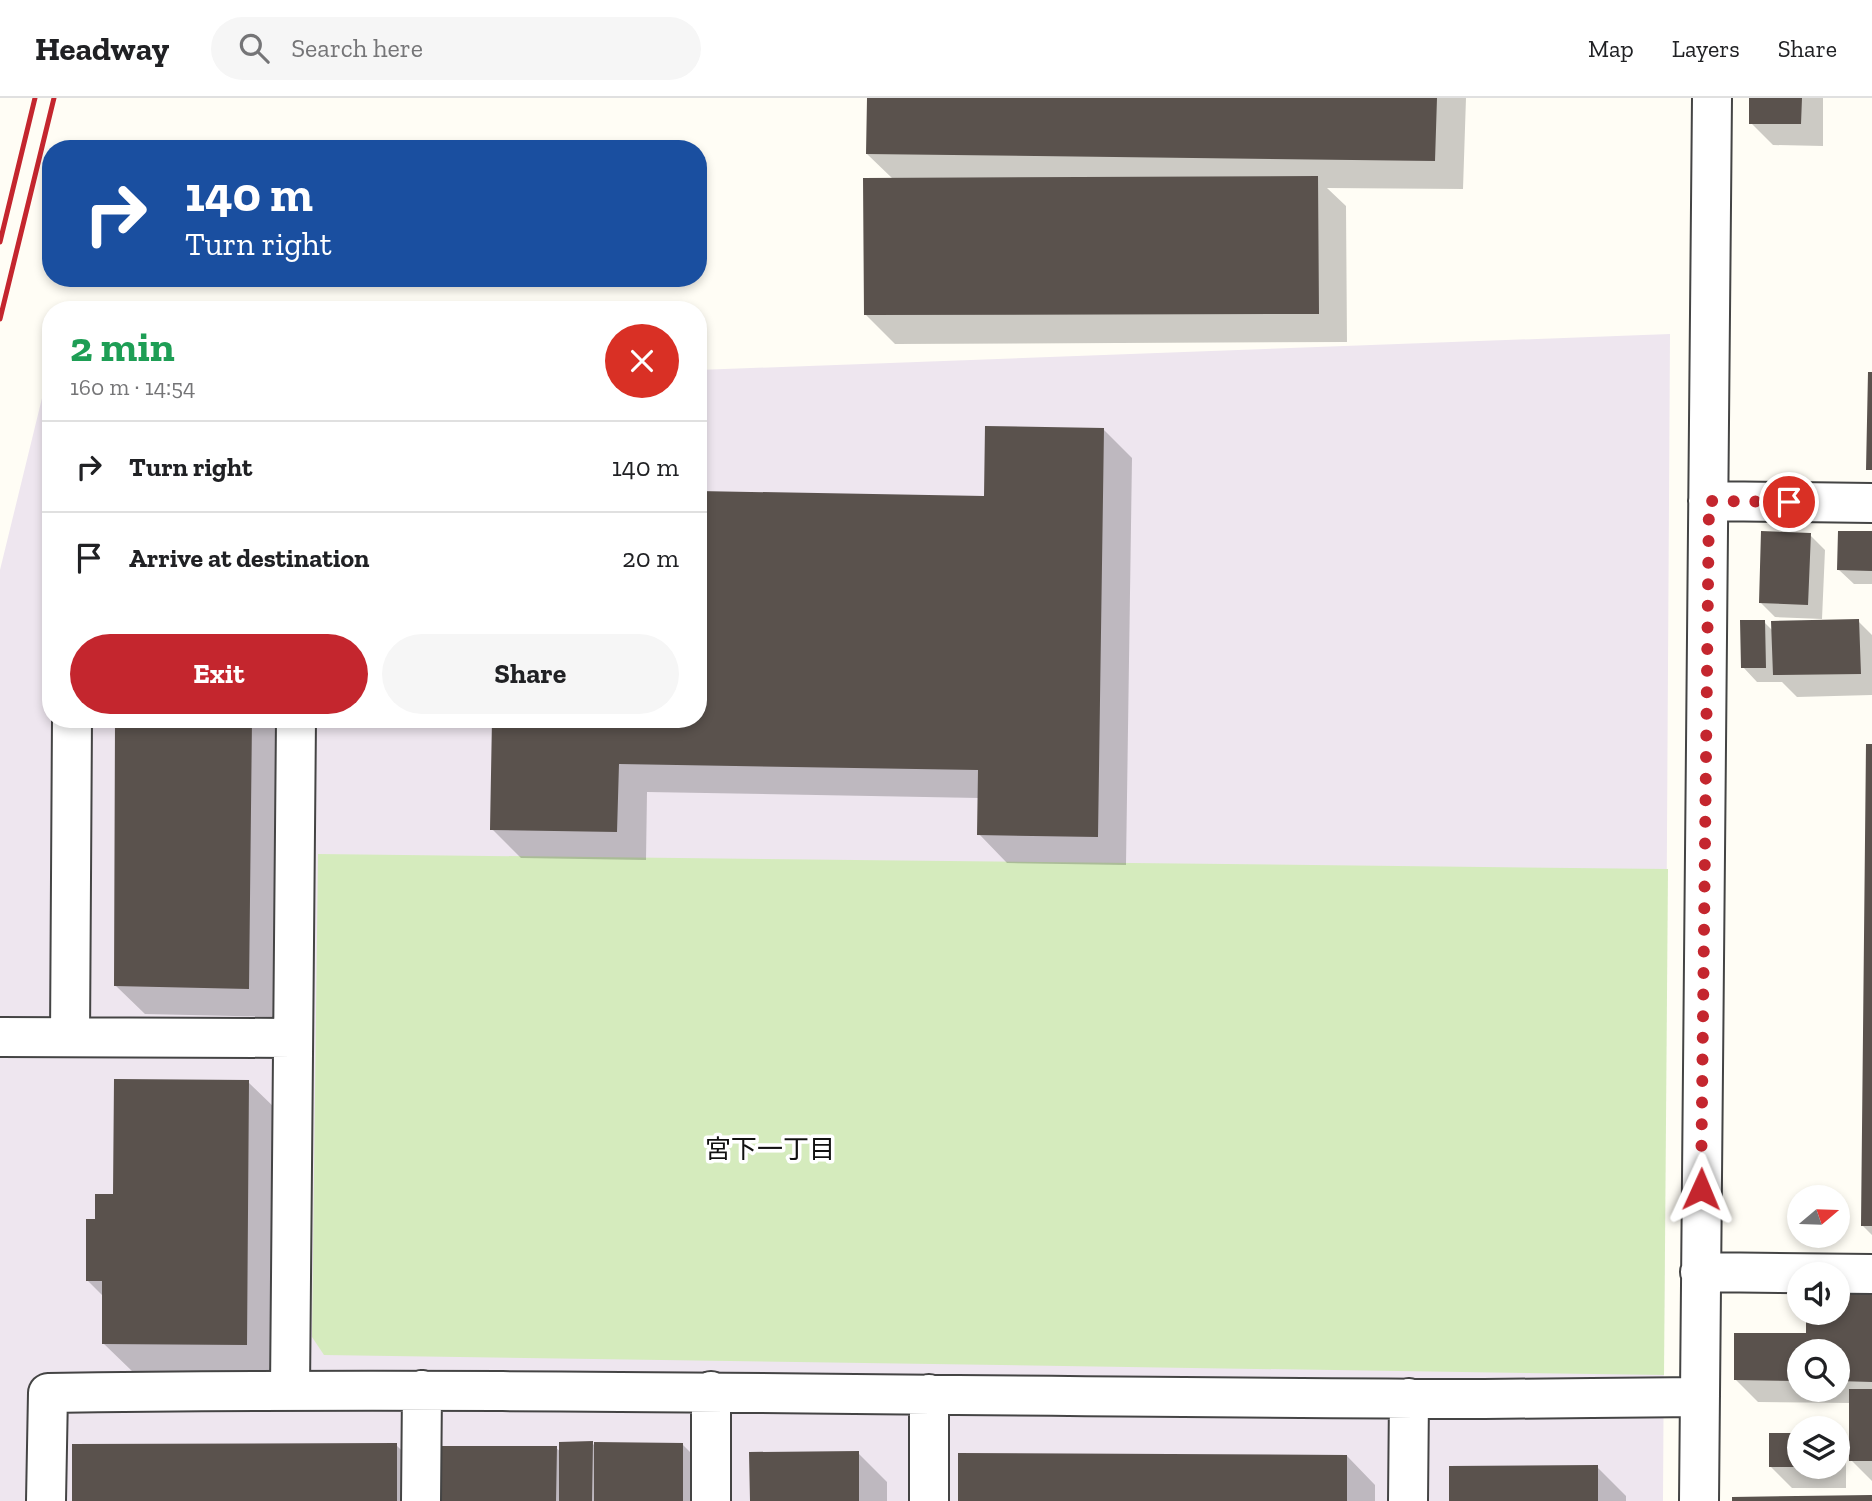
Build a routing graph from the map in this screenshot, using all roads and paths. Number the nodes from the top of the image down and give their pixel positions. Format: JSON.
{"nodes":[{"id":1,"x":1712,"y":98,"type":"edge"},
{"id":2,"x":1709,"y":501,"type":"junction"},
{"id":3,"x":1872,"y":503,"type":"edge"},
{"id":4,"x":72,"y":728,"type":"edge"},
{"id":5,"x":296,"y":728,"type":"edge"},
{"id":6,"x":0,"y":1037,"type":"edge"},
{"id":7,"x":69,"y":1037,"type":"junction"},
{"id":8,"x":292,"y":1038,"type":"junction"},
{"id":9,"x":1700,"y":1272,"type":"junction"},
{"id":10,"x":1872,"y":1275,"type":"edge"},
{"id":11,"x":290,"y":1389,"type":"junction"},
{"id":12,"x":422,"y":1390,"type":"junction"},
{"id":13,"x":711,"y":1391,"type":"junction"},
{"id":14,"x":929,"y":1394,"type":"junction"},
{"id":15,"x":1700,"y":1397,"type":"junction"},
{"id":16,"x":1409,"y":1398,"type":"junction"},
{"id":17,"x":46,"y":1501,"type":"edge"},
{"id":18,"x":421,"y":1501,"type":"edge"},
{"id":19,"x":711,"y":1501,"type":"edge"},
{"id":20,"x":929,"y":1501,"type":"edge"},
{"id":21,"x":1408,"y":1501,"type":"edge"},
{"id":22,"x":1699,"y":1501,"type":"edge"}],
"edges":[{"from":1,"to":2,"type":"street"},
{"from":2,"to":3,"type":"street"},
{"from":2,"to":9,"type":"street"},
{"from":4,"to":7,"type":"street"},
{"from":5,"to":8,"type":"street"},
{"from":6,"to":7,"type":"street"},
{"from":7,"to":8,"type":"street"},
{"from":8,"to":11,"type":"street"},
{"from":9,"to":10,"type":"street"},
{"from":9,"to":15,"type":"street"},
{"from":11,"to":12,"type":"street"},
{"from":11,"to":17,"type":"street"},
{"from":12,"to":13,"type":"street"},
{"from":12,"to":18,"type":"street"},
{"from":13,"to":14,"type":"street"},
{"from":13,"to":19,"type":"street"},
{"from":14,"to":16,"type":"street"},
{"from":14,"to":20,"type":"street"},
{"from":15,"to":16,"type":"street"},
{"from":15,"to":22,"type":"street"},
{"from":16,"to":21,"type":"street"}]}
